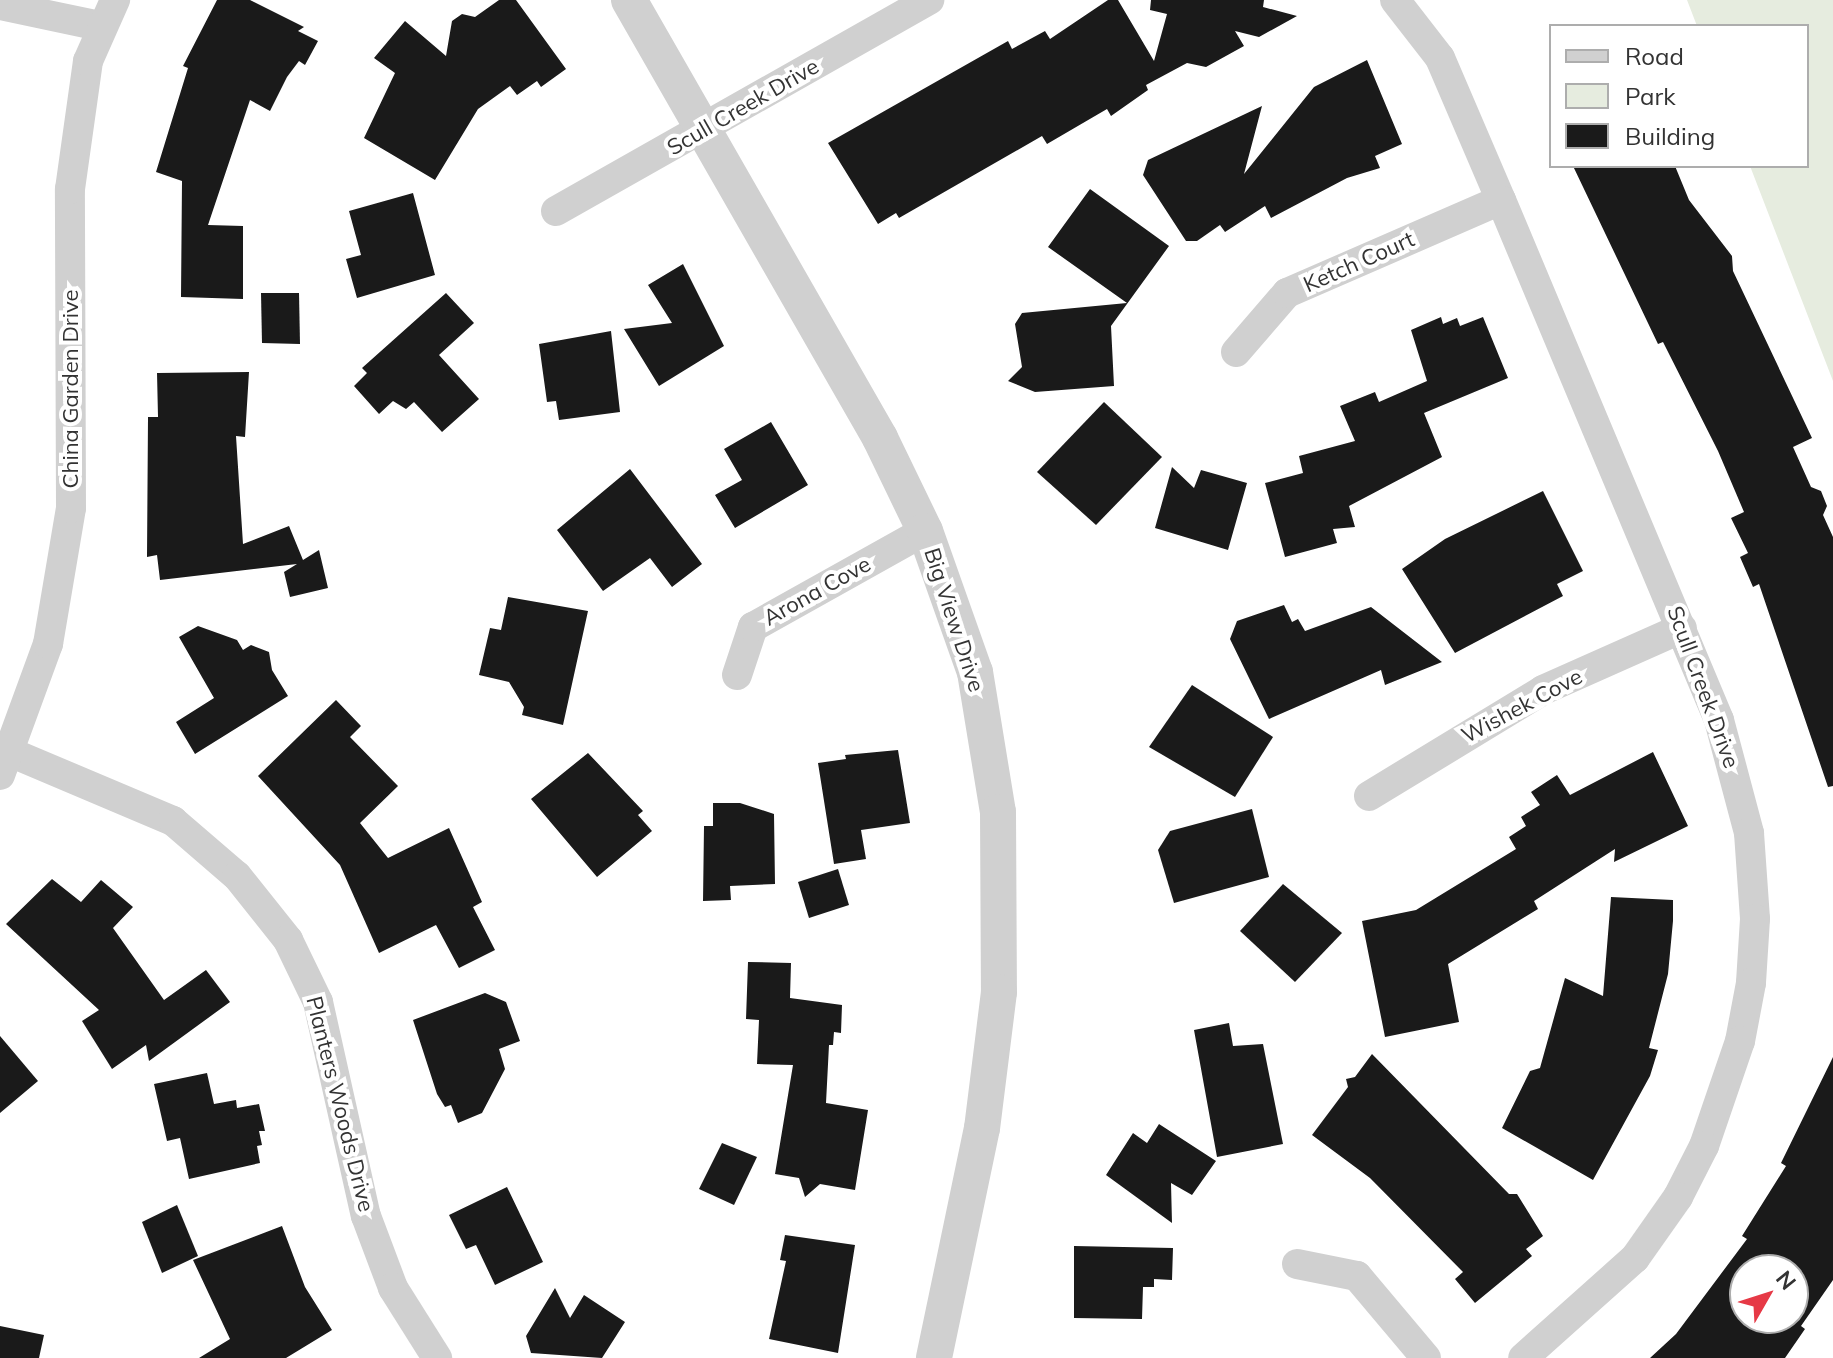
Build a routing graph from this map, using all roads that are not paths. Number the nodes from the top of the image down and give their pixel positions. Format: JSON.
{"nodes":[{"id":1,"x":629,"y":0,"type":"edge"},
{"id":2,"x":929,"y":0,"type":"edge"},
{"id":3,"x":1395,"y":0,"type":"edge"},
{"id":4,"x":0,"y":5,"type":"edge"},
{"id":5,"x":108,"y":13,"type":"edge"},
{"id":6,"x":703,"y":130,"type":"junction"},
{"id":7,"x":1501,"y":200,"type":"junction"},
{"id":8,"x":556,"y":211,"type":"dead end"},
{"id":9,"x":1236,"y":352,"type":"dead end"},
{"id":10,"x":925,"y":531,"type":"junction"},
{"id":11,"x":1682,"y":628,"type":"junction"},
{"id":12,"x":737,"y":675,"type":"dead end"},
{"id":13,"x":6,"y":764,"type":"edge"},
{"id":14,"x":1369,"y":796,"type":"dead end"},
{"id":15,"x":1297,"y":1264,"type":"dead end"},
{"id":16,"x":437,"y":1358,"type":"edge"},
{"id":17,"x":934,"y":1358,"type":"edge"},
{"id":18,"x":1426,"y":1358,"type":"edge"},
{"id":19,"x":1523,"y":1358,"type":"edge"}],
"edges":[{"from":1,"to":6,"type":"street","name":"Big View Drive"},
{"from":2,"to":6,"type":"street","name":"Scull Creek Drive"},
{"from":3,"to":7,"type":"street","name":"Scull Creek Drive"},
{"from":4,"to":5,"type":"street"},
{"from":5,"to":13,"type":"street","name":"China Garden Drive"},
{"from":6,"to":8,"type":"street","name":"Scull Creek Drive"},
{"from":6,"to":10,"type":"street","name":"Big View Drive"},
{"from":7,"to":9,"type":"street","name":"Ketch Court"},
{"from":7,"to":11,"type":"street","name":"Scull Creek Drive"},
{"from":10,"to":12,"type":"street","name":"Arona Cove"},
{"from":10,"to":17,"type":"street","name":"Big View Drive"},
{"from":11,"to":14,"type":"street","name":"Wishek Cove"},
{"from":11,"to":19,"type":"street","name":"Scull Creek Drive"},
{"from":13,"to":16,"type":"street","name":"Planters Woods Drive"},
{"from":15,"to":18,"type":"street"}]}
